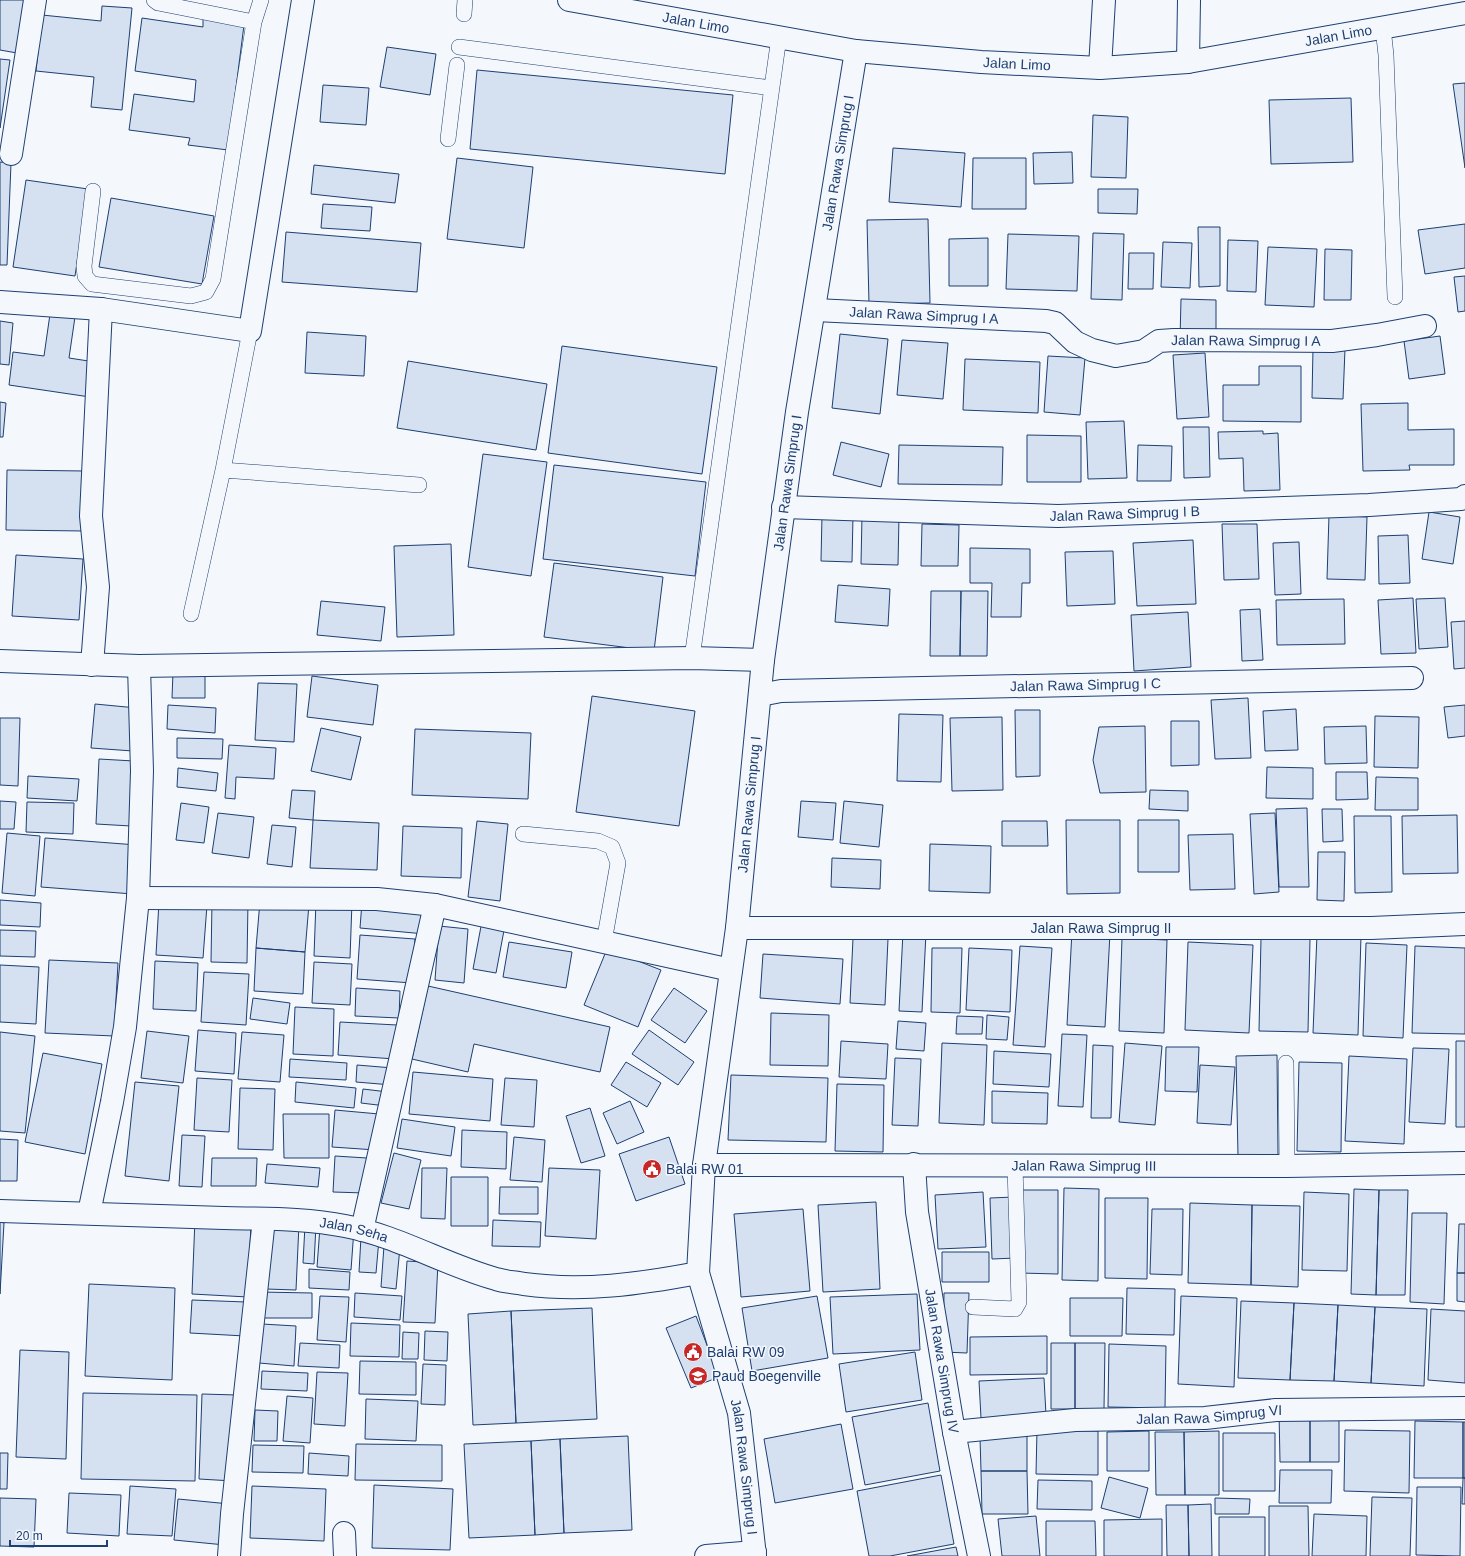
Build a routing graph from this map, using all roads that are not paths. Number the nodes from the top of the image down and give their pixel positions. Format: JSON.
{"nodes":[{"id":1,"x":35,"y":0,"type":"edge"},
{"id":2,"x":154,"y":0,"type":"edge"},
{"id":3,"x":261,"y":0,"type":"edge"},
{"id":4,"x":303,"y":0,"type":"edge"},
{"id":5,"x":569,"y":0,"type":"edge"},
{"id":6,"x":1104,"y":0,"type":"edge"},
{"id":7,"x":1189,"y":0,"type":"edge"},
{"id":8,"x":1465,"y":14,"type":"edge"},
{"id":9,"x":254,"y":22,"type":"junction"},
{"id":10,"x":1383,"y":28,"type":"junction"},
{"id":11,"x":779,"y":37,"type":"junction"},
{"id":12,"x":459,"y":46,"type":"dead end"},
{"id":13,"x":856,"y":51,"type":"junction"},
{"id":14,"x":1188,"y":62,"type":"junction"},
{"id":15,"x":457,"y":65,"type":"dead end"},
{"id":16,"x":1100,"y":68,"type":"junction"},
{"id":17,"x":772,"y":88,"type":"junction"},
{"id":18,"x":448,"y":139,"type":"dead end"},
{"id":19,"x":10,"y":154,"type":"dead end"},
{"id":20,"x":93,"y":191,"type":"dead end"},
{"id":21,"x":1395,"y":297,"type":"dead end"},
{"id":22,"x":0,"y":302,"type":"edge"},
{"id":23,"x":101,"y":308,"type":"junction"},
{"id":24,"x":815,"y":310,"type":"junction"},
{"id":25,"x":1425,"y":326,"type":"dead end"},
{"id":26,"x":250,"y":331,"type":"junction"},
{"id":27,"x":223,"y":470,"type":"junction"},
{"id":28,"x":419,"y":485,"type":"dead end"},
{"id":29,"x":1465,"y":496,"type":"edge"},
{"id":30,"x":783,"y":507,"type":"junction"},
{"id":31,"x":191,"y":614,"type":"dead end"},
{"id":32,"x":692,"y":658,"type":"junction"},
{"id":33,"x":763,"y":660,"type":"junction"},
{"id":34,"x":0,"y":662,"type":"edge"},
{"id":35,"x":92,"y":665,"type":"junction"},
{"id":36,"x":139,"y":666,"type":"junction"},
{"id":37,"x":1412,"y":678,"type":"dead end"},
{"id":38,"x":760,"y":695,"type":"junction"},
{"id":39,"x":523,"y":834,"type":"dead end"},
{"id":40,"x":138,"y":898,"type":"junction"},
{"id":41,"x":435,"y":905,"type":"junction"},
{"id":42,"x":1465,"y":924,"type":"edge"},
{"id":43,"x":737,"y":928,"type":"junction"},
{"id":44,"x":604,"y":942,"type":"junction"},
{"id":45,"x":731,"y":970,"type":"junction"},
{"id":46,"x":1286,"y":1063,"type":"dead end"},
{"id":47,"x":1465,"y":1163,"type":"edge"},
{"id":48,"x":914,"y":1164,"type":"junction"},
{"id":49,"x":704,"y":1165,"type":"junction"},
{"id":50,"x":1015,"y":1166,"type":"junction"},
{"id":51,"x":1287,"y":1166,"type":"junction"},
{"id":52,"x":0,"y":1211,"type":"edge"},
{"id":53,"x":89,"y":1213,"type":"junction"},
{"id":54,"x":264,"y":1220,"type":"junction"},
{"id":55,"x":362,"y":1230,"type":"junction"},
{"id":56,"x":698,"y":1273,"type":"junction"},
{"id":57,"x":974,"y":1307,"type":"dead end"},
{"id":58,"x":1465,"y":1408,"type":"edge"},
{"id":59,"x":954,"y":1432,"type":"junction"},
{"id":60,"x":344,"y":1533,"type":"dead end"},
{"id":61,"x":755,"y":1554,"type":"edge"},
{"id":62,"x":229,"y":1556,"type":"edge"},
{"id":63,"x":345,"y":1556,"type":"edge"},
{"id":64,"x":706,"y":1556,"type":"edge"},
{"id":65,"x":980,"y":1556,"type":"edge"}],
"edges":[{"from":1,"to":19,"type":"street"},
{"from":2,"to":9,"type":"lane"},
{"from":3,"to":9,"type":"lane"},
{"from":4,"to":26,"type":"street"},
{"from":5,"to":11,"type":"street","name":"Jalan Limo"},
{"from":6,"to":16,"type":"street"},
{"from":7,"to":14,"type":"street"},
{"from":8,"to":10,"type":"street","name":"Jalan Limo"},
{"from":9,"to":20,"type":"lane"},
{"from":10,"to":14,"type":"street","name":"Jalan Limo"},
{"from":10,"to":21,"type":"lane"},
{"from":11,"to":13,"type":"street","name":"Jalan Limo"},
{"from":11,"to":17,"type":"lane"},
{"from":12,"to":17,"type":"lane"},
{"from":13,"to":16,"type":"street","name":"Jalan Limo"},
{"from":13,"to":24,"type":"street","name":"Jalan Rawa Simprug I"},
{"from":14,"to":16,"type":"street","name":"Jalan Limo"},
{"from":15,"to":18,"type":"lane"},
{"from":17,"to":32,"type":"lane"},
{"from":22,"to":23,"type":"street"},
{"from":23,"to":26,"type":"street"},
{"from":23,"to":35,"type":"street"},
{"from":24,"to":25,"type":"street","name":"Jalan Rawa Simprug I A"},
{"from":24,"to":30,"type":"street","name":"Jalan Rawa Simprug I"},
{"from":26,"to":27,"type":"lane"},
{"from":27,"to":28,"type":"lane"},
{"from":27,"to":31,"type":"lane"},
{"from":29,"to":30,"type":"street","name":"Jalan Rawa Simprug I B"},
{"from":30,"to":33,"type":"street","name":"Jalan Rawa Simprug I"},
{"from":32,"to":33,"type":"street"},
{"from":32,"to":36,"type":"street"},
{"from":33,"to":38,"type":"street","name":"Jalan Rawa Simprug I"},
{"from":34,"to":35,"type":"street"},
{"from":35,"to":36,"type":"street"},
{"from":36,"to":40,"type":"street"},
{"from":37,"to":38,"type":"street","name":"Jalan Rawa Simprug I C"},
{"from":38,"to":43,"type":"street","name":"Jalan Rawa Simprug I"},
{"from":39,"to":44,"type":"lane"},
{"from":40,"to":41,"type":"street"},
{"from":40,"to":53,"type":"street"},
{"from":41,"to":44,"type":"street"},
{"from":41,"to":55,"type":"street"},
{"from":42,"to":43,"type":"street","name":"Jalan Rawa Simprug II"},
{"from":43,"to":45,"type":"street","name":"Jalan Rawa Simprug I"},
{"from":44,"to":45,"type":"street"},
{"from":45,"to":49,"type":"street","name":"Jalan Rawa Simprug I"},
{"from":46,"to":51,"type":"lane"},
{"from":47,"to":51,"type":"street","name":"Jalan Rawa Simprug III"},
{"from":48,"to":49,"type":"street","name":"Jalan Rawa Simprug III"},
{"from":48,"to":50,"type":"street","name":"Jalan Rawa Simprug III"},
{"from":48,"to":59,"type":"street","name":"Jalan Rawa Simprug IV"},
{"from":49,"to":56,"type":"street","name":"Jalan Rawa Simprug I"},
{"from":50,"to":51,"type":"street","name":"Jalan Rawa Simprug III"},
{"from":50,"to":57,"type":"lane"},
{"from":52,"to":53,"type":"street","name":"Jalan Seha"},
{"from":53,"to":54,"type":"street","name":"Jalan Seha"},
{"from":54,"to":55,"type":"street","name":"Jalan Seha"},
{"from":54,"to":62,"type":"street"},
{"from":55,"to":56,"type":"street","name":"Jalan Seha"},
{"from":56,"to":61,"type":"street","name":"Jalan Rawa Simprug I"},
{"from":58,"to":59,"type":"street","name":"Jalan Rawa Simprug VI"},
{"from":59,"to":65,"type":"street","name":"Jalan Rawa Simprug IV"},
{"from":60,"to":63,"type":"street"},
{"from":61,"to":64,"type":"street"}]}
